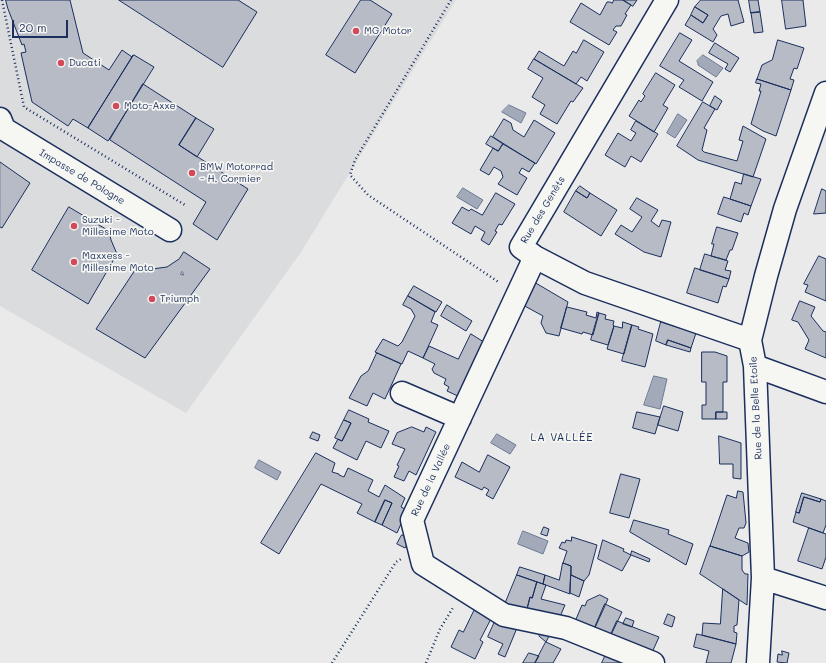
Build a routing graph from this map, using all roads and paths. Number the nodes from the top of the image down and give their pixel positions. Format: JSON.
{"nodes":[{"id":1,"x":2,"y":0,"type":"edge"},
{"id":2,"x":451,"y":0,"type":"edge"},
{"id":3,"x":667,"y":0,"type":"edge"},
{"id":4,"x":826,"y":93,"type":"edge"},
{"id":5,"x":0,"y":119,"type":"edge"},
{"id":6,"x":185,"y":206,"type":"dead end"},
{"id":7,"x":170,"y":230,"type":"dead end"},
{"id":8,"x":535,"y":257,"type":"junction"},
{"id":9,"x":517,"y":295,"type":"junction"},
{"id":10,"x":750,"y":340,"type":"junction"},
{"id":11,"x":755,"y":366,"type":"junction"},
{"id":12,"x":826,"y":392,"type":"edge"},
{"id":13,"x":402,"y":393,"type":"dead end"},
{"id":14,"x":460,"y":418,"type":"junction"},
{"id":15,"x":419,"y":548,"type":"junction"},
{"id":16,"x":763,"y":578,"type":"junction"},
{"id":17,"x":463,"y":589,"type":"junction"},
{"id":18,"x":826,"y":598,"type":"edge"},
{"id":19,"x":332,"y":663,"type":"edge"},
{"id":20,"x":426,"y":663,"type":"edge"},
{"id":21,"x":653,"y":663,"type":"edge"},
{"id":22,"x":758,"y":663,"type":"edge"}],
"edges":[{"from":1,"to":6,"type":"path"},
{"from":2,"to":9,"type":"path"},
{"from":3,"to":8,"type":"street","name":"Rue des Genêts"},
{"from":4,"to":10,"type":"street","name":"Rue de la Belle Etoile"},
{"from":5,"to":7,"type":"street","name":"Impasse de Pologne"},
{"from":8,"to":9,"type":"street","name":"Rue de la Vallée"},
{"from":8,"to":10,"type":"street","name":"Rue des Genêts"},
{"from":9,"to":14,"type":"street","name":"Rue de la Vallée"},
{"from":10,"to":11,"type":"street","name":"Rue de la Belle Etoile"},
{"from":11,"to":12,"type":"street"},
{"from":11,"to":16,"type":"street","name":"Rue de la Belle Etoile"},
{"from":13,"to":14,"type":"street"},
{"from":14,"to":15,"type":"street","name":"Rue de la Vallée"},
{"from":15,"to":17,"type":"street","name":"Rue de la Vallée"},
{"from":15,"to":19,"type":"path"},
{"from":16,"to":18,"type":"street"},
{"from":16,"to":22,"type":"street","name":"Rue de la Belle Etoile"},
{"from":17,"to":20,"type":"path"},
{"from":17,"to":21,"type":"street","name":"Rue de la Vallée"}]}
